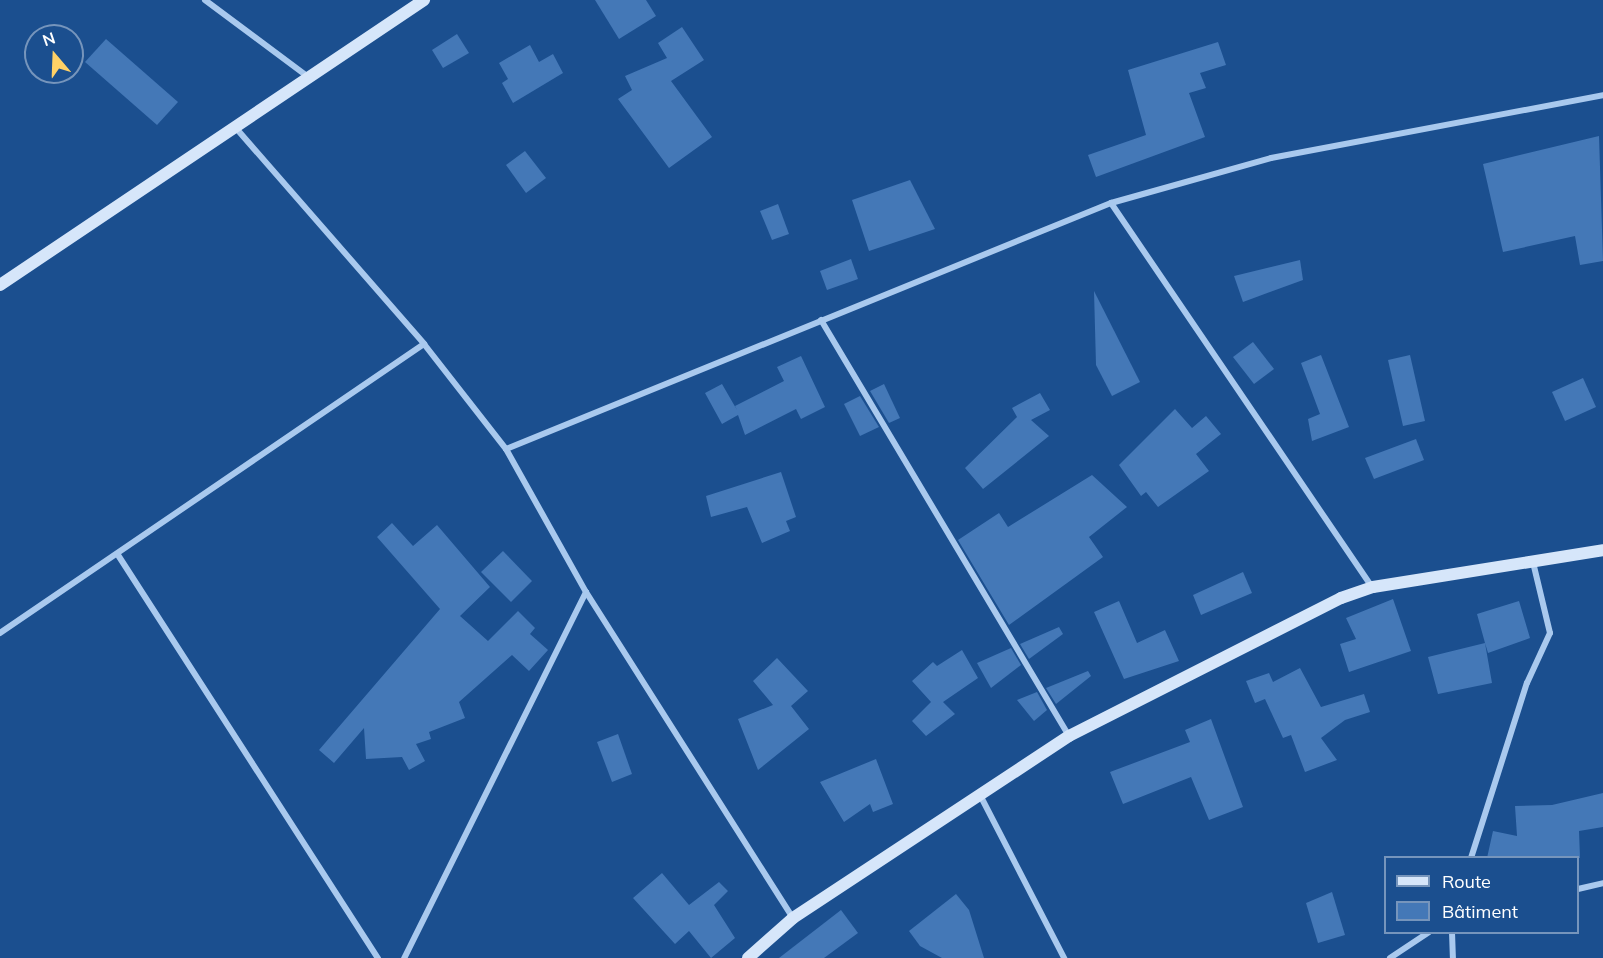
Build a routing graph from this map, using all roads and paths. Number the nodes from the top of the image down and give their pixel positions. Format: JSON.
{"nodes":[{"id":1,"x":205,"y":0,"type":"edge"},
{"id":2,"x":424,"y":0,"type":"edge"},
{"id":3,"x":307,"y":76,"type":"junction"},
{"id":4,"x":1603,"y":95,"type":"edge"},
{"id":5,"x":233,"y":125,"type":"junction"},
{"id":6,"x":1111,"y":203,"type":"junction"},
{"id":7,"x":0,"y":285,"type":"edge"},
{"id":8,"x":822,"y":320,"type":"junction"},
{"id":9,"x":424,"y":344,"type":"junction"},
{"id":10,"x":506,"y":448,"type":"junction"},
{"id":11,"x":1603,"y":550,"type":"edge"},
{"id":12,"x":118,"y":555,"type":"junction"},
{"id":13,"x":1533,"y":562,"type":"junction"},
{"id":14,"x":1372,"y":587,"type":"junction"},
{"id":15,"x":586,"y":592,"type":"junction"},
{"id":16,"x":0,"y":633,"type":"edge"},
{"id":17,"x":1070,"y":736,"type":"junction"},
{"id":18,"x":979,"y":793,"type":"junction"},
{"id":19,"x":1472,"y":856,"type":"edge"},
{"id":20,"x":1603,"y":883,"type":"edge"},
{"id":21,"x":1579,"y":889,"type":"edge"},
{"id":22,"x":793,"y":918,"type":"junction"},
{"id":23,"x":1427,"y":934,"type":"edge"},
{"id":24,"x":1452,"y":934,"type":"edge"},
{"id":25,"x":378,"y":958,"type":"edge"},
{"id":26,"x":404,"y":958,"type":"edge"},
{"id":27,"x":748,"y":958,"type":"edge"},
{"id":28,"x":1064,"y":958,"type":"edge"},
{"id":29,"x":1390,"y":958,"type":"edge"},
{"id":30,"x":1452,"y":958,"type":"edge"}],
"edges":[{"from":1,"to":3,"type":"street"},
{"from":2,"to":3,"type":"street"},
{"from":3,"to":5,"type":"street"},
{"from":4,"to":6,"type":"street"},
{"from":5,"to":7,"type":"street"},
{"from":5,"to":9,"type":"street"},
{"from":6,"to":8,"type":"street"},
{"from":6,"to":14,"type":"street"},
{"from":8,"to":10,"type":"street"},
{"from":8,"to":17,"type":"street"},
{"from":9,"to":10,"type":"street"},
{"from":9,"to":12,"type":"street"},
{"from":10,"to":15,"type":"street"},
{"from":11,"to":13,"type":"street"},
{"from":12,"to":16,"type":"street"},
{"from":12,"to":25,"type":"street"},
{"from":13,"to":14,"type":"street"},
{"from":13,"to":19,"type":"street"},
{"from":14,"to":17,"type":"street"},
{"from":15,"to":22,"type":"street"},
{"from":15,"to":26,"type":"street"},
{"from":17,"to":18,"type":"street"},
{"from":18,"to":22,"type":"street"},
{"from":18,"to":28,"type":"street"},
{"from":20,"to":21,"type":"street"},
{"from":22,"to":27,"type":"street"},
{"from":23,"to":29,"type":"street"},
{"from":24,"to":30,"type":"street"}]}
